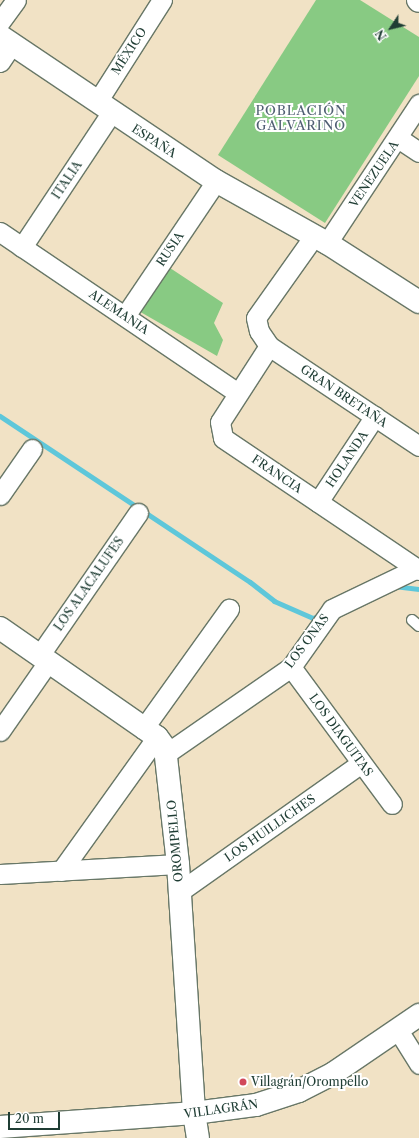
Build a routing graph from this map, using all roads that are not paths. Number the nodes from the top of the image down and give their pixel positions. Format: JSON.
{"nodes":[{"id":1,"x":16,"y":0,"type":"edge"},
{"id":2,"x":157,"y":2,"type":"edge"},
{"id":3,"x":0,"y":22,"type":"edge"},
{"id":4,"x":6,"y":40,"type":"edge"},
{"id":5,"x":0,"y":62,"type":"edge"},
{"id":6,"x":419,"y":104,"type":"edge"},
{"id":7,"x":104,"y":108,"type":"junction"},
{"id":8,"x":398,"y":138,"type":"junction"},
{"id":9,"x":419,"y":152,"type":"edge"},
{"id":10,"x":216,"y":181,"type":"junction"},
{"id":11,"x":0,"y":232,"type":"edge"},
{"id":12,"x":321,"y":239,"type":"junction"},
{"id":13,"x":22,"y":247,"type":"junction"},
{"id":14,"x":419,"y":302,"type":"edge"},
{"id":15,"x":125,"y":316,"type":"junction"},
{"id":16,"x":269,"y":346,"type":"junction"},
{"id":17,"x":238,"y":392,"type":"junction"},
{"id":18,"x":375,"y":416,"type":"junction"},
{"id":19,"x":419,"y":446,"type":"edge"},
{"id":20,"x":32,"y":449,"type":"dead end"},
{"id":21,"x":0,"y":495,"type":"edge"},
{"id":22,"x":318,"y":502,"type":"junction"},
{"id":23,"x":138,"y":513,"type":"dead end"},
{"id":24,"x":417,"y":569,"type":"edge"},
{"id":25,"x":229,"y":609,"type":"dead end"},
{"id":26,"x":0,"y":628,"type":"edge"},
{"id":27,"x":44,"y":659,"type":"junction"},
{"id":28,"x":291,"y":666,"type":"junction"},
{"id":29,"x":0,"y":731,"type":"edge"},
{"id":30,"x":156,"y":740,"type":"junction"},
{"id":31,"x":361,"y":763,"type":"junction"},
{"id":32,"x":392,"y":804,"type":"dead end"},
{"id":33,"x":178,"y":864,"type":"junction"},
{"id":34,"x":61,"y":871,"type":"junction"},
{"id":35,"x":0,"y":874,"type":"edge"},
{"id":36,"x":179,"y":892,"type":"junction"},
{"id":37,"x":419,"y":1015,"type":"edge"},
{"id":38,"x":398,"y":1030,"type":"junction"},
{"id":39,"x":419,"y":1064,"type":"edge"},
{"id":40,"x":194,"y":1114,"type":"junction"},
{"id":41,"x":0,"y":1127,"type":"edge"},
{"id":42,"x":198,"y":1138,"type":"edge"}],
"edges":[{"from":1,"to":3,"type":"street"},
{"from":2,"to":7,"type":"street","name":"MÉXICO"},
{"from":4,"to":5,"type":"street"},
{"from":4,"to":7,"type":"street","name":"ESPAÑA"},
{"from":6,"to":8,"type":"street","name":"VENEZUELA"},
{"from":7,"to":10,"type":"street","name":"ESPAÑA"},
{"from":7,"to":13,"type":"street","name":"ITALIA"},
{"from":8,"to":9,"type":"street"},
{"from":8,"to":12,"type":"street","name":"VENEZUELA"},
{"from":10,"to":12,"type":"street","name":"ESPAÑA"},
{"from":10,"to":15,"type":"street","name":"RUSIA"},
{"from":11,"to":13,"type":"street","name":"ALEMANIA"},
{"from":12,"to":14,"type":"street","name":"ESPAÑA"},
{"from":12,"to":16,"type":"street","name":"VENEZUELA"},
{"from":13,"to":15,"type":"street","name":"ALEMANIA"},
{"from":15,"to":17,"type":"street","name":"ALEMANIA"},
{"from":16,"to":17,"type":"street","name":"FRANCIA"},
{"from":16,"to":18,"type":"street","name":"GRAN BRETAÑA"},
{"from":17,"to":22,"type":"street","name":"FRANCIA"},
{"from":18,"to":19,"type":"street","name":"GRAN BRETAÑA"},
{"from":18,"to":22,"type":"street","name":"HOLANDA"},
{"from":20,"to":21,"type":"street"},
{"from":22,"to":24,"type":"street","name":"FRANCIA"},
{"from":23,"to":27,"type":"street","name":"LOS ALACALUFES"},
{"from":24,"to":28,"type":"street","name":"LOS ONAS"},
{"from":25,"to":30,"type":"street","name":"LOS ONAS"},
{"from":26,"to":27,"type":"street"},
{"from":27,"to":29,"type":"street","name":"LOS ALACALUFES"},
{"from":27,"to":30,"type":"street"},
{"from":28,"to":30,"type":"street","name":"LOS ONAS"},
{"from":28,"to":31,"type":"street","name":"LOS DIAGUITAS"},
{"from":30,"to":33,"type":"street","name":"OROMPELLO"},
{"from":30,"to":34,"type":"street","name":"LOS ONAS"},
{"from":31,"to":32,"type":"street","name":"LOS DIAGUITAS"},
{"from":31,"to":36,"type":"street","name":"LOS HUILLICHES"},
{"from":33,"to":34,"type":"street"},
{"from":33,"to":36,"type":"street","name":"OROMPELLO"},
{"from":34,"to":35,"type":"street"},
{"from":36,"to":40,"type":"street","name":"OROMPELLO"},
{"from":37,"to":38,"type":"street","name":"VILLAGRÁN"},
{"from":38,"to":39,"type":"street"},
{"from":38,"to":40,"type":"street","name":"VILLAGRÁN"},
{"from":40,"to":41,"type":"street","name":"VILLAGRÁN"},
{"from":40,"to":42,"type":"street","name":"OROMPELLO"}]}
